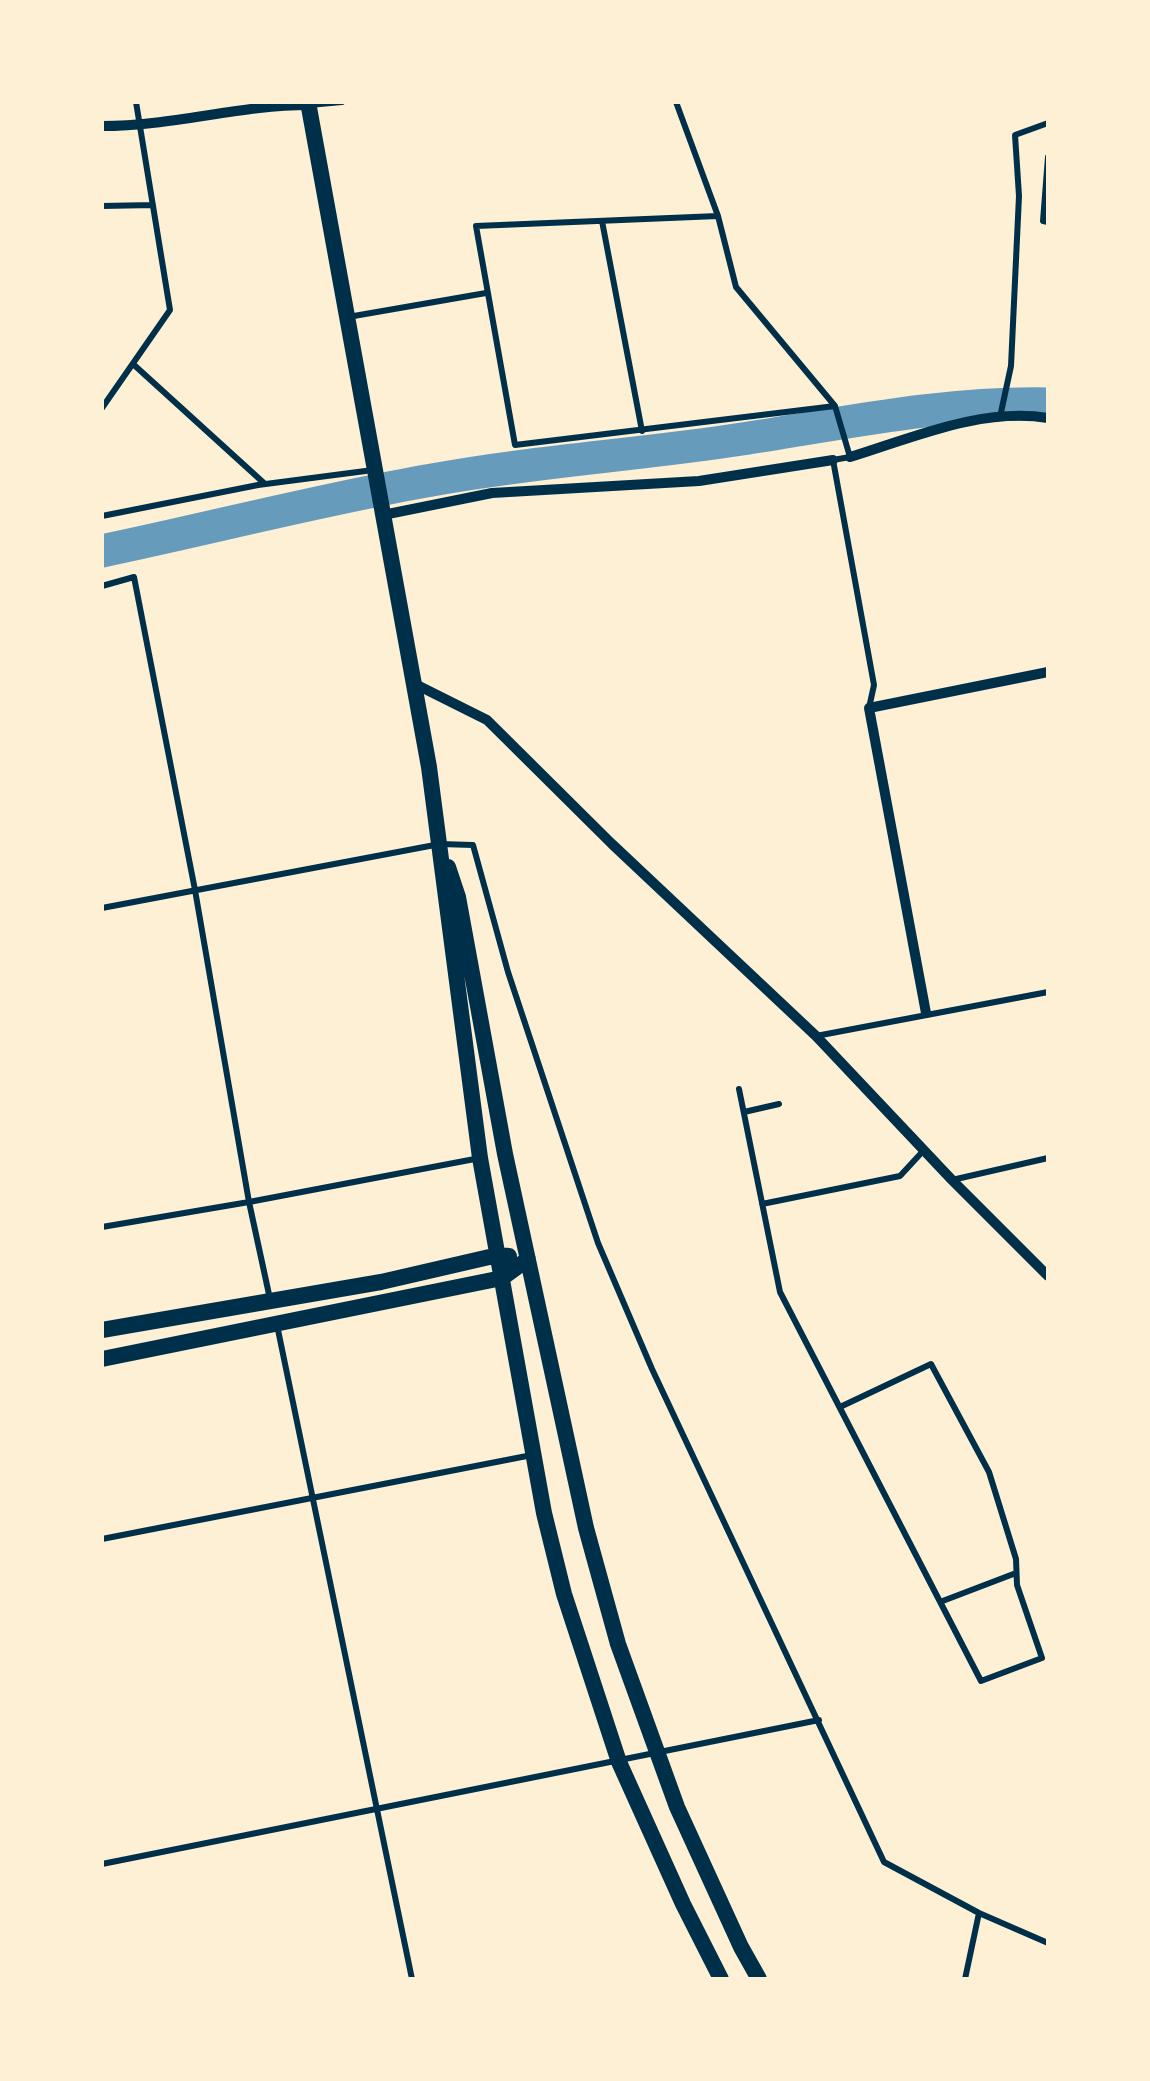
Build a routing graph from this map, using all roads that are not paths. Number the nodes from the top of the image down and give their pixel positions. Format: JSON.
{"nodes":[{"id":1,"x":136,"y":102,"type":"edge"},
{"id":2,"x":342,"y":102,"type":"edge"},
{"id":3,"x":676,"y":102,"type":"edge"},
{"id":4,"x":308,"y":104,"type":"edge"},
{"id":5,"x":1048,"y":123,"type":"edge"},
{"id":6,"x":102,"y":126,"type":"edge"},
{"id":7,"x":139,"y":126,"type":"junction"},
{"id":8,"x":1048,"y":157,"type":"edge"},
{"id":9,"x":102,"y":206,"type":"edge"},
{"id":10,"x":153,"y":206,"type":"junction"},
{"id":11,"x":718,"y":216,"type":"junction"},
{"id":12,"x":602,"y":221,"type":"junction"},
{"id":13,"x":1048,"y":222,"type":"edge"},
{"id":14,"x":486,"y":293,"type":"junction"},
{"id":15,"x":348,"y":317,"type":"junction"},
{"id":16,"x":133,"y":364,"type":"junction"},
{"id":17,"x":835,"y":407,"type":"junction"},
{"id":18,"x":102,"y":408,"type":"edge"},
{"id":19,"x":1000,"y":417,"type":"junction"},
{"id":20,"x":1048,"y":418,"type":"edge"},
{"id":21,"x":642,"y":431,"type":"junction"},
{"id":22,"x":850,"y":456,"type":"junction"},
{"id":23,"x":833,"y":460,"type":"junction"},
{"id":24,"x":376,"y":470,"type":"junction"},
{"id":25,"x":265,"y":484,"type":"junction"},
{"id":26,"x":383,"y":514,"type":"junction"},
{"id":27,"x":102,"y":516,"type":"edge"},
{"id":28,"x":102,"y":586,"type":"edge"},
{"id":29,"x":1048,"y":672,"type":"edge"},
{"id":30,"x":412,"y":683,"type":"junction"},
{"id":31,"x":869,"y":708,"type":"junction"},
{"id":32,"x":440,"y":844,"type":"junction"},
{"id":33,"x":195,"y":890,"type":"junction"},
{"id":34,"x":102,"y":908,"type":"edge"},
{"id":35,"x":1048,"y":992,"type":"edge"},
{"id":36,"x":926,"y":1013,"type":"junction"},
{"id":37,"x":816,"y":1036,"type":"junction"},
{"id":38,"x":739,"y":1089,"type":"dead end"},
{"id":39,"x":779,"y":1104,"type":"dead end"},
{"id":40,"x":744,"y":1112,"type":"junction"},
{"id":41,"x":924,"y":1150,"type":"junction"},
{"id":42,"x":480,"y":1158,"type":"junction"},
{"id":43,"x":1048,"y":1158,"type":"edge"},
{"id":44,"x":952,"y":1180,"type":"junction"},
{"id":45,"x":249,"y":1202,"type":"junction"},
{"id":46,"x":762,"y":1204,"type":"junction"},
{"id":47,"x":102,"y":1227,"type":"edge"},
{"id":48,"x":498,"y":1255,"type":"junction"},
{"id":49,"x":528,"y":1259,"type":"junction"},
{"id":50,"x":1048,"y":1276,"type":"edge"},
{"id":51,"x":502,"y":1278,"type":"junction"},
{"id":52,"x":271,"y":1301,"type":"junction"},
{"id":53,"x":277,"y":1323,"type":"junction"},
{"id":54,"x":102,"y":1330,"type":"edge"},
{"id":55,"x":102,"y":1359,"type":"edge"},
{"id":56,"x":840,"y":1407,"type":"junction"},
{"id":57,"x":533,"y":1455,"type":"junction"},
{"id":58,"x":315,"y":1498,"type":"junction"},
{"id":59,"x":102,"y":1539,"type":"edge"},
{"id":60,"x":1016,"y":1573,"type":"junction"},
{"id":61,"x":940,"y":1602,"type":"junction"},
{"id":62,"x":819,"y":1720,"type":"junction"},
{"id":63,"x":657,"y":1754,"type":"junction"},
{"id":64,"x":619,"y":1762,"type":"junction"},
{"id":65,"x":376,"y":1809,"type":"junction"},
{"id":66,"x":102,"y":1864,"type":"edge"},
{"id":67,"x":978,"y":1913,"type":"junction"},
{"id":68,"x":1048,"y":1943,"type":"edge"},
{"id":69,"x":412,"y":1979,"type":"edge"},
{"id":70,"x":722,"y":1979,"type":"edge"},
{"id":71,"x":759,"y":1979,"type":"edge"},
{"id":72,"x":965,"y":1979,"type":"edge"}],
"edges":[{"from":1,"to":7,"type":"street"},
{"from":2,"to":4,"type":"street"},
{"from":3,"to":11,"type":"street"},
{"from":4,"to":7,"type":"street"},
{"from":4,"to":15,"type":"highway"},
{"from":5,"to":19,"type":"street"},
{"from":6,"to":7,"type":"street"},
{"from":7,"to":10,"type":"street"},
{"from":8,"to":13,"type":"street"},
{"from":9,"to":10,"type":"street"},
{"from":10,"to":16,"type":"street"},
{"from":11,"to":12,"type":"street"},
{"from":11,"to":17,"type":"street"},
{"from":12,"to":14,"type":"street"},
{"from":12,"to":21,"type":"street"},
{"from":14,"to":15,"type":"street"},
{"from":14,"to":21,"type":"street"},
{"from":15,"to":24,"type":"highway"},
{"from":16,"to":18,"type":"street"},
{"from":16,"to":25,"type":"street"},
{"from":17,"to":21,"type":"street"},
{"from":17,"to":22,"type":"street"},
{"from":19,"to":20,"type":"street"},
{"from":19,"to":22,"type":"street"},
{"from":22,"to":23,"type":"street"},
{"from":23,"to":26,"type":"street"},
{"from":23,"to":31,"type":"street"},
{"from":24,"to":25,"type":"street"},
{"from":24,"to":26,"type":"highway"},
{"from":25,"to":27,"type":"street"},
{"from":26,"to":30,"type":"highway"},
{"from":28,"to":33,"type":"street"},
{"from":29,"to":31,"type":"street"},
{"from":30,"to":32,"type":"highway"},
{"from":30,"to":37,"type":"street"},
{"from":31,"to":36,"type":"street"},
{"from":32,"to":33,"type":"street"},
{"from":32,"to":42,"type":"highway"},
{"from":32,"to":49,"type":"highway"},
{"from":32,"to":62,"type":"street"},
{"from":33,"to":34,"type":"street"},
{"from":33,"to":45,"type":"street"},
{"from":35,"to":36,"type":"street"},
{"from":36,"to":37,"type":"street"},
{"from":37,"to":41,"type":"street"},
{"from":38,"to":40,"type":"street"},
{"from":39,"to":40,"type":"street"},
{"from":40,"to":46,"type":"street"},
{"from":41,"to":44,"type":"street"},
{"from":41,"to":46,"type":"street"},
{"from":42,"to":45,"type":"street"},
{"from":42,"to":48,"type":"highway"},
{"from":43,"to":44,"type":"street"},
{"from":44,"to":50,"type":"street"},
{"from":45,"to":47,"type":"street"},
{"from":45,"to":52,"type":"street"},
{"from":46,"to":56,"type":"street"},
{"from":48,"to":49,"type":"highway"},
{"from":48,"to":51,"type":"highway"},
{"from":48,"to":52,"type":"highway"},
{"from":49,"to":51,"type":"highway"},
{"from":49,"to":63,"type":"highway"},
{"from":51,"to":53,"type":"highway"},
{"from":51,"to":57,"type":"highway"},
{"from":52,"to":54,"type":"highway"},
{"from":53,"to":55,"type":"highway"},
{"from":53,"to":58,"type":"street"},
{"from":56,"to":60,"type":"street"},
{"from":56,"to":61,"type":"street"},
{"from":57,"to":58,"type":"street"},
{"from":57,"to":64,"type":"highway"},
{"from":58,"to":59,"type":"street"},
{"from":58,"to":65,"type":"street"},
{"from":60,"to":61,"type":"street"},
{"from":60,"to":61,"type":"street"},
{"from":62,"to":63,"type":"street"},
{"from":62,"to":67,"type":"street"},
{"from":63,"to":64,"type":"street"},
{"from":63,"to":71,"type":"highway"},
{"from":64,"to":65,"type":"street"},
{"from":64,"to":70,"type":"highway"},
{"from":65,"to":66,"type":"street"},
{"from":65,"to":69,"type":"street"},
{"from":67,"to":68,"type":"street"},
{"from":67,"to":72,"type":"street"}]}
